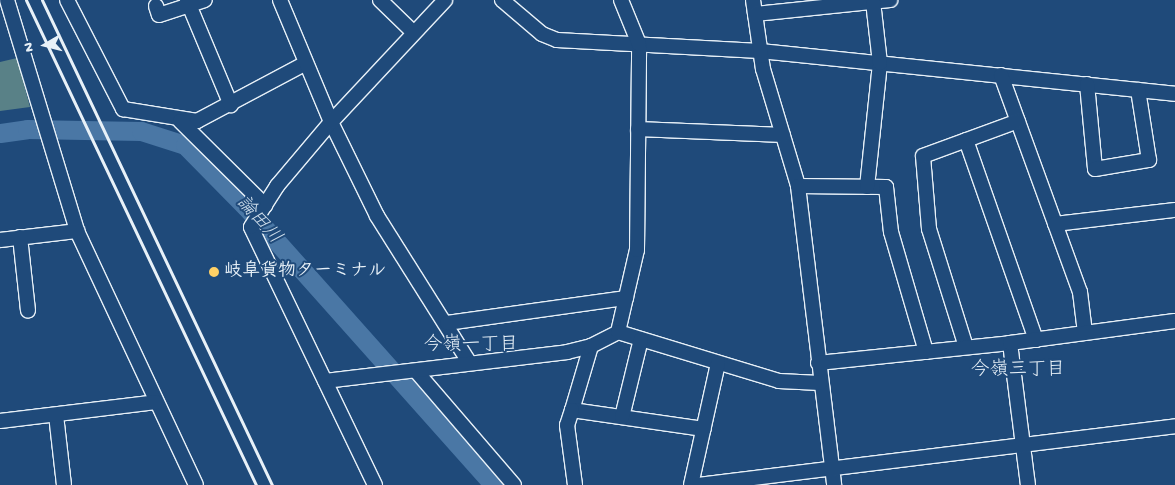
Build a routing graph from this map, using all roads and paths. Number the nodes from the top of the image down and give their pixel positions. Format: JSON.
{"nodes":[{"id":1,"x":7,"y":0,"type":"edge"},
{"id":2,"x":67,"y":0,"type":"edge"},
{"id":3,"x":205,"y":0,"type":"edge"},
{"id":4,"x":280,"y":0,"type":"edge"},
{"id":5,"x":380,"y":0,"type":"edge"},
{"id":6,"x":445,"y":0,"type":"edge"},
{"id":7,"x":502,"y":0,"type":"edge"},
{"id":8,"x":621,"y":0,"type":"edge"},
{"id":9,"x":753,"y":0,"type":"edge"},
{"id":10,"x":890,"y":0,"type":"edge"},
{"id":11,"x":188,"y":2,"type":"edge"},
{"id":12,"x":873,"y":2,"type":"junction"},
{"id":13,"x":156,"y":6,"type":"dead end"},
{"id":14,"x":755,"y":14,"type":"junction"},
{"id":15,"x":414,"y":33,"type":"junction"},
{"id":16,"x":639,"y":44,"type":"junction"},
{"id":17,"x":760,"y":51,"type":"junction"},
{"id":18,"x":306,"y":63,"type":"junction"},
{"id":19,"x":880,"y":63,"type":"junction"},
{"id":20,"x":1001,"y":75,"type":"junction"},
{"id":21,"x":1087,"y":84,"type":"junction"},
{"id":22,"x":1138,"y":90,"type":"junction"},
{"id":23,"x":1175,"y":94,"type":"edge"},
{"id":24,"x":231,"y":105,"type":"junction"},
{"id":25,"x":180,"y":121,"type":"junction"},
{"id":26,"x":1018,"y":121,"type":"junction"},
{"id":27,"x":332,"y":122,"type":"junction"},
{"id":28,"x":638,"y":129,"type":"junction"},
{"id":29,"x":783,"y":135,"type":"junction"},
{"id":30,"x":966,"y":140,"type":"junction"},
{"id":31,"x":798,"y":186,"type":"junction"},
{"id":32,"x":867,"y":187,"type":"junction"},
{"id":33,"x":265,"y":206,"type":"junction"},
{"id":34,"x":1175,"y":210,"type":"edge"},
{"id":35,"x":1055,"y":224,"type":"junction"},
{"id":36,"x":77,"y":231,"type":"junction"},
{"id":37,"x":20,"y":237,"type":"junction"},
{"id":38,"x":0,"y":240,"type":"edge"},
{"id":39,"x":626,"y":298,"type":"junction"},
{"id":40,"x":28,"y":311,"type":"dead end"},
{"id":41,"x":1175,"y":321,"type":"edge"},
{"id":42,"x":447,"y":323,"type":"junction"},
{"id":43,"x":618,"y":332,"type":"junction"},
{"id":44,"x":1085,"y":333,"type":"junction"},
{"id":45,"x":640,"y":339,"type":"junction"},
{"id":46,"x":1036,"y":340,"type":"junction"},
{"id":47,"x":1010,"y":343,"type":"junction"},
{"id":48,"x":591,"y":346,"type":"junction"},
{"id":49,"x":966,"y":348,"type":"junction"},
{"id":50,"x":926,"y":352,"type":"junction"},
{"id":51,"x":469,"y":362,"type":"junction"},
{"id":52,"x":718,"y":363,"type":"junction"},
{"id":53,"x":818,"y":363,"type":"junction"},
{"id":54,"x":412,"y":371,"type":"junction"},
{"id":55,"x":325,"y":381,"type":"junction"},
{"id":56,"x":820,"y":383,"type":"junction"},
{"id":57,"x":156,"y":402,"type":"junction"},
{"id":58,"x":572,"y":410,"type":"junction"},
{"id":59,"x":56,"y":415,"type":"junction"},
{"id":60,"x":622,"y":417,"type":"junction"},
{"id":61,"x":0,"y":421,"type":"edge"},
{"id":62,"x":1175,"y":426,"type":"edge"},
{"id":63,"x":704,"y":429,"type":"junction"},
{"id":64,"x":1023,"y":444,"type":"junction"},
{"id":65,"x":832,"y":468,"type":"junction"},
{"id":66,"x":64,"y":485,"type":"edge"},
{"id":67,"x":196,"y":485,"type":"edge"},
{"id":68,"x":375,"y":485,"type":"edge"},
{"id":69,"x":514,"y":485,"type":"edge"},
{"id":70,"x":575,"y":485,"type":"edge"},
{"id":71,"x":692,"y":485,"type":"edge"},
{"id":72,"x":697,"y":485,"type":"edge"},
{"id":73,"x":834,"y":485,"type":"edge"},
{"id":74,"x":1028,"y":485,"type":"edge"}],
"edges":[{"from":1,"to":36,"type":"street"},
{"from":2,"to":25,"type":"street"},
{"from":3,"to":11,"type":"street"},
{"from":4,"to":18,"type":"street"},
{"from":5,"to":15,"type":"street"},
{"from":6,"to":15,"type":"street"},
{"from":7,"to":16,"type":"street"},
{"from":8,"to":16,"type":"street"},
{"from":9,"to":14,"type":"street"},
{"from":10,"to":12,"type":"street"},
{"from":11,"to":13,"type":"street"},
{"from":11,"to":24,"type":"street"},
{"from":12,"to":14,"type":"street"},
{"from":12,"to":19,"type":"street"},
{"from":14,"to":17,"type":"street"},
{"from":15,"to":27,"type":"street"},
{"from":16,"to":17,"type":"street"},
{"from":16,"to":28,"type":"street"},
{"from":17,"to":19,"type":"street"},
{"from":17,"to":29,"type":"street"},
{"from":18,"to":24,"type":"street"},
{"from":18,"to":27,"type":"street"},
{"from":19,"to":20,"type":"street"},
{"from":19,"to":32,"type":"street"},
{"from":20,"to":21,"type":"street"},
{"from":20,"to":26,"type":"street"},
{"from":21,"to":22,"type":"street"},
{"from":21,"to":22,"type":"street"},
{"from":22,"to":23,"type":"street"},
{"from":24,"to":25,"type":"street"},
{"from":25,"to":33,"type":"street"},
{"from":26,"to":30,"type":"street"},
{"from":26,"to":35,"type":"street"},
{"from":27,"to":33,"type":"street"},
{"from":27,"to":42,"type":"street"},
{"from":28,"to":29,"type":"street"},
{"from":28,"to":39,"type":"street"},
{"from":29,"to":31,"type":"street"},
{"from":30,"to":46,"type":"street"},
{"from":30,"to":49,"type":"street"},
{"from":31,"to":32,"type":"street"},
{"from":31,"to":53,"type":"street"},
{"from":32,"to":50,"type":"street"},
{"from":33,"to":55,"type":"street"},
{"from":34,"to":35,"type":"street"},
{"from":35,"to":44,"type":"street"},
{"from":36,"to":37,"type":"street"},
{"from":36,"to":57,"type":"street"},
{"from":37,"to":38,"type":"street"},
{"from":37,"to":40,"type":"street"},
{"from":39,"to":42,"type":"street"},
{"from":39,"to":43,"type":"street"},
{"from":41,"to":44,"type":"street"},
{"from":42,"to":51,"type":"street"},
{"from":43,"to":45,"type":"street"},
{"from":43,"to":48,"type":"street"},
{"from":44,"to":46,"type":"street"},
{"from":45,"to":52,"type":"street"},
{"from":45,"to":60,"type":"street"},
{"from":46,"to":47,"type":"street"},
{"from":47,"to":49,"type":"street"},
{"from":47,"to":64,"type":"street"},
{"from":48,"to":51,"type":"street"},
{"from":48,"to":58,"type":"street"},
{"from":49,"to":50,"type":"street"},
{"from":50,"to":53,"type":"street"},
{"from":51,"to":54,"type":"street"},
{"from":52,"to":56,"type":"street"},
{"from":52,"to":63,"type":"street"},
{"from":53,"to":56,"type":"street"},
{"from":54,"to":55,"type":"street"},
{"from":54,"to":69,"type":"street"},
{"from":55,"to":68,"type":"street"},
{"from":56,"to":65,"type":"street"},
{"from":57,"to":59,"type":"street"},
{"from":57,"to":67,"type":"street"},
{"from":58,"to":60,"type":"street"},
{"from":58,"to":70,"type":"street"},
{"from":59,"to":61,"type":"street"},
{"from":59,"to":66,"type":"street"},
{"from":60,"to":63,"type":"street"},
{"from":62,"to":64,"type":"street"},
{"from":63,"to":71,"type":"street"},
{"from":64,"to":65,"type":"street"},
{"from":64,"to":74,"type":"street"},
{"from":65,"to":72,"type":"street"},
{"from":65,"to":73,"type":"street"}]}
